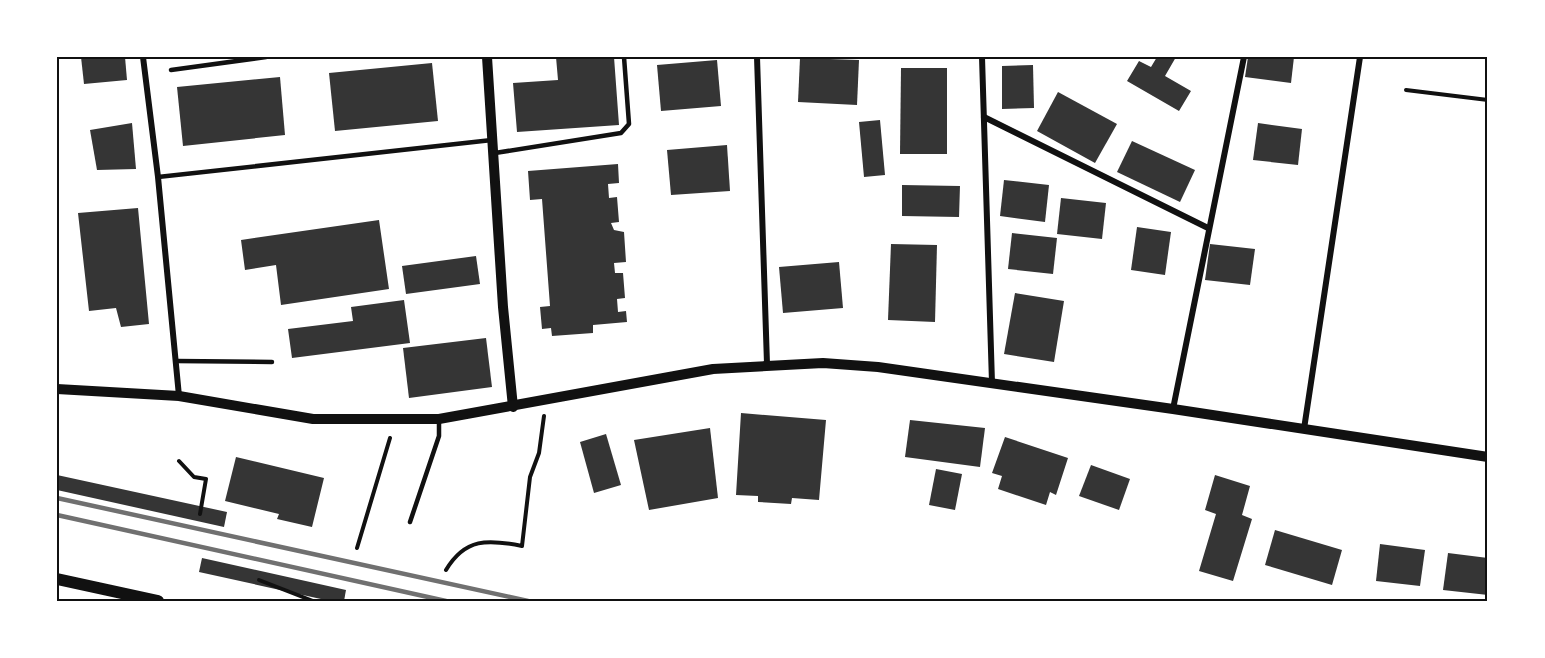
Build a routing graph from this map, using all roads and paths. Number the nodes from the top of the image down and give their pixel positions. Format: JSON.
{"nodes":[{"id":1,"x":143,"y":57,"type":"edge"},
{"id":2,"x":266,"y":57,"type":"edge"},
{"id":3,"x":487,"y":57,"type":"edge"},
{"id":4,"x":624,"y":57,"type":"edge"},
{"id":5,"x":757,"y":57,"type":"edge"},
{"id":6,"x":982,"y":57,"type":"edge"},
{"id":7,"x":1244,"y":57,"type":"edge"},
{"id":8,"x":1360,"y":57,"type":"edge"},
{"id":9,"x":171,"y":70,"type":"dead end"},
{"id":10,"x":1406,"y":90,"type":"dead end"},
{"id":11,"x":1488,"y":100,"type":"edge"},
{"id":12,"x":984,"y":117,"type":"junction"},
{"id":13,"x":492,"y":140,"type":"junction"},
{"id":14,"x":493,"y":153,"type":"junction"},
{"id":15,"x":158,"y":177,"type":"junction"},
{"id":16,"x":1208,"y":228,"type":"junction"},
{"id":17,"x":176,"y":361,"type":"junction"},
{"id":18,"x":272,"y":362,"type":"dead end"},
{"id":19,"x":767,"y":364,"type":"junction"},
{"id":20,"x":992,"y":383,"type":"junction"},
{"id":21,"x":57,"y":389,"type":"edge"},
{"id":22,"x":179,"y":396,"type":"junction"},
{"id":23,"x":513,"y":407,"type":"junction"},
{"id":24,"x":1173,"y":409,"type":"junction"},
{"id":25,"x":544,"y":415,"type":"dead end"},
{"id":26,"x":439,"y":419,"type":"junction"},
{"id":27,"x":1304,"y":429,"type":"junction"},
{"id":28,"x":390,"y":438,"type":"dead end"},
{"id":29,"x":1488,"y":457,"type":"edge"},
{"id":30,"x":179,"y":461,"type":"dead end"},
{"id":31,"x":200,"y":514,"type":"dead end"},
{"id":32,"x":410,"y":522,"type":"dead end"},
{"id":33,"x":357,"y":548,"type":"dead end"},
{"id":34,"x":446,"y":570,"type":"dead end"},
{"id":35,"x":57,"y":579,"type":"edge"},
{"id":36,"x":259,"y":580,"type":"dead end"},
{"id":37,"x":158,"y":601,"type":"edge"},
{"id":38,"x":314,"y":601,"type":"edge"}],
"edges":[{"from":1,"to":15,"type":"street"},
{"from":2,"to":9,"type":"lane"},
{"from":3,"to":13,"type":"street"},
{"from":4,"to":14,"type":"lane"},
{"from":5,"to":19,"type":"street"},
{"from":6,"to":12,"type":"street"},
{"from":7,"to":16,"type":"street"},
{"from":8,"to":27,"type":"street"},
{"from":10,"to":11,"type":"path"},
{"from":12,"to":16,"type":"street"},
{"from":12,"to":20,"type":"street"},
{"from":13,"to":14,"type":"street"},
{"from":13,"to":15,"type":"lane"},
{"from":14,"to":23,"type":"street"},
{"from":15,"to":17,"type":"street"},
{"from":16,"to":24,"type":"street"},
{"from":17,"to":18,"type":"lane"},
{"from":17,"to":22,"type":"street"},
{"from":19,"to":20,"type":"street"},
{"from":19,"to":23,"type":"street"},
{"from":20,"to":24,"type":"street"},
{"from":21,"to":22,"type":"street"},
{"from":22,"to":26,"type":"street"},
{"from":23,"to":26,"type":"street"},
{"from":24,"to":27,"type":"street"},
{"from":25,"to":34,"type":"path"},
{"from":26,"to":32,"type":"lane"},
{"from":27,"to":29,"type":"street"},
{"from":28,"to":33,"type":"path"},
{"from":30,"to":31,"type":"path"},
{"from":35,"to":37,"type":"main road"},
{"from":36,"to":38,"type":"path"}]}
